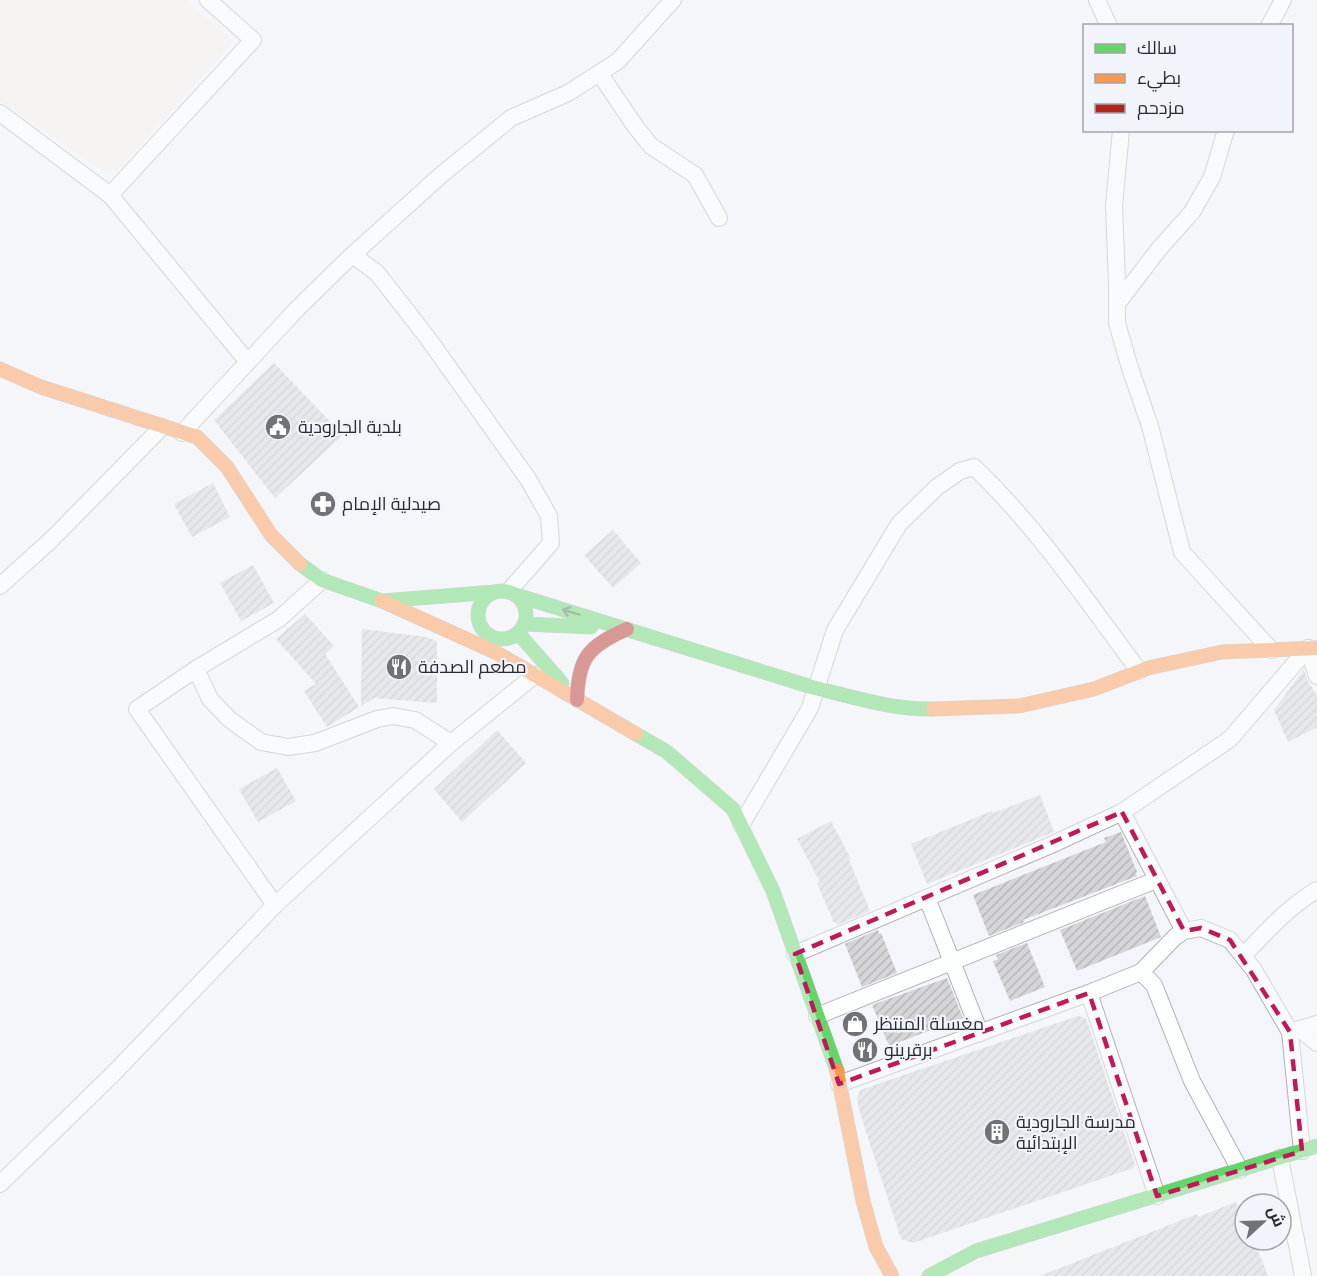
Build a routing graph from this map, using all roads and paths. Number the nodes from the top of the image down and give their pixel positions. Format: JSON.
{"nodes":[{"id":1,"x":208,"y":0,"type":"edge"},
{"id":2,"x":673,"y":0,"type":"edge"},
{"id":3,"x":1097,"y":0,"type":"edge"},
{"id":4,"x":1283,"y":0,"type":"edge"},
{"id":5,"x":1108,"y":24,"type":"edge"},
{"id":6,"x":1270,"y":24,"type":"edge"},
{"id":7,"x":600,"y":74,"type":"junction"},
{"id":8,"x":0,"y":113,"type":"edge"},
{"id":9,"x":1120,"y":132,"type":"edge"},
{"id":10,"x":1225,"y":132,"type":"edge"},
{"id":11,"x":110,"y":195,"type":"junction"},
{"id":12,"x":718,"y":218,"type":"dead end"},
{"id":13,"x":353,"y":255,"type":"junction"},
{"id":14,"x":1117,"y":304,"type":"junction"},
{"id":15,"x":247,"y":361,"type":"junction"},
{"id":16,"x":0,"y":369,"type":"edge"},
{"id":17,"x":162,"y":427,"type":"junction"},
{"id":18,"x":182,"y":433,"type":"junction"},
{"id":19,"x":322,"y":580,"type":"junction"},
{"id":20,"x":0,"y":586,"type":"edge"},
{"id":21,"x":506,"y":593,"type":"junction"},
{"id":22,"x":382,"y":601,"type":"junction"},
{"id":23,"x":480,"y":625,"type":"junction"},
{"id":24,"x":521,"y":628,"type":"junction"},
{"id":25,"x":627,"y":629,"type":"junction"},
{"id":26,"x":449,"y":632,"type":"junction"},
{"id":27,"x":1312,"y":648,"type":"edge"},
{"id":28,"x":1271,"y":650,"type":"junction"},
{"id":29,"x":196,"y":669,"type":"junction"},
{"id":30,"x":1139,"y":671,"type":"junction"},
{"id":31,"x":535,"y":675,"type":"junction"},
{"id":32,"x":1317,"y":676,"type":"edge"},
{"id":33,"x":815,"y":688,"type":"junction"},
{"id":34,"x":578,"y":700,"type":"junction"},
{"id":35,"x":451,"y":743,"type":"junction"},
{"id":36,"x":1122,"y":812,"type":"junction"},
{"id":37,"x":741,"y":825,"type":"junction"},
{"id":38,"x":1156,"y":880,"type":"junction"},
{"id":39,"x":1317,"y":890,"type":"edge"},
{"id":40,"x":927,"y":898,"type":"junction"},
{"id":41,"x":275,"y":905,"type":"junction"},
{"id":42,"x":1184,"y":931,"type":"junction"},
{"id":43,"x":795,"y":954,"type":"junction"},
{"id":44,"x":1243,"y":956,"type":"junction"},
{"id":45,"x":954,"y":963,"type":"junction"},
{"id":46,"x":1141,"y":972,"type":"junction"},
{"id":47,"x":1089,"y":993,"type":"junction"},
{"id":48,"x":817,"y":1016,"type":"junction"},
{"id":49,"x":1317,"y":1024,"type":"edge"},
{"id":50,"x":1295,"y":1030,"type":"junction"},
{"id":51,"x":980,"y":1033,"type":"junction"},
{"id":52,"x":1317,"y":1043,"type":"edge"},
{"id":53,"x":839,"y":1084,"type":"junction"},
{"id":54,"x":1310,"y":1148,"type":"edge"},
{"id":55,"x":1280,"y":1158,"type":"junction"},
{"id":56,"x":1240,"y":1170,"type":"junction"},
{"id":57,"x":0,"y":1184,"type":"edge"},
{"id":58,"x":1157,"y":1196,"type":"junction"},
{"id":59,"x":876,"y":1247,"type":"junction"},
{"id":60,"x":873,"y":1266,"type":"dead end"},
{"id":61,"x":1317,"y":1271,"type":"edge"},
{"id":62,"x":892,"y":1276,"type":"edge"},
{"id":63,"x":929,"y":1276,"type":"edge"},
{"id":64,"x":1303,"y":1276,"type":"edge"},
{"id":65,"x":1309,"y":1276,"type":"edge"}],
"edges":[{"from":1,"to":11,"type":"street"},
{"from":2,"to":7,"type":"street"},
{"from":3,"to":5,"type":"street"},
{"from":4,"to":6,"type":"street"},
{"from":7,"to":12,"type":"street"},
{"from":7,"to":13,"type":"street"},
{"from":8,"to":11,"type":"street"},
{"from":9,"to":14,"type":"street"},
{"from":10,"to":14,"type":"street"},
{"from":11,"to":15,"type":"street"},
{"from":13,"to":15,"type":"street"},
{"from":13,"to":21,"type":"street"},
{"from":14,"to":28,"type":"street"},
{"from":15,"to":18,"type":"street"},
{"from":16,"to":17,"type":"main road"},
{"from":17,"to":18,"type":"main road"},
{"from":17,"to":20,"type":"street"},
{"from":18,"to":19,"type":"main road"},
{"from":19,"to":22,"type":"main road"},
{"from":19,"to":29,"type":"street"},
{"from":21,"to":22,"type":"main road"},
{"from":21,"to":23,"type":"main road"},
{"from":21,"to":24,"type":"main road"},
{"from":25,"to":21,"type":"main road","one_way":true},
{"from":22,"to":26,"type":"main road"},
{"from":23,"to":24,"type":"main road"},
{"from":23,"to":26,"type":"main road"},
{"from":24,"to":25,"type":"main road"},
{"from":24,"to":34,"type":"main road"},
{"from":25,"to":33,"type":"main road"},
{"from":25,"to":34,"type":"main road"},
{"from":26,"to":31,"type":"main road"},
{"from":27,"to":28,"type":"main road"},
{"from":27,"to":32,"type":"street"},
{"from":27,"to":36,"type":"street"},
{"from":28,"to":30,"type":"main road"},
{"from":29,"to":35,"type":"street"},
{"from":29,"to":41,"type":"street"},
{"from":30,"to":33,"type":"main road"},
{"from":30,"to":33,"type":"street"},
{"from":31,"to":34,"type":"main road"},
{"from":31,"to":35,"type":"street"},
{"from":33,"to":37,"type":"street"},
{"from":34,"to":37,"type":"main road"},
{"from":35,"to":41,"type":"street"},
{"from":36,"to":38,"type":"street"},
{"from":36,"to":40,"type":"street"},
{"from":37,"to":43,"type":"main road"},
{"from":38,"to":42,"type":"street"},
{"from":38,"to":45,"type":"street"},
{"from":39,"to":44,"type":"street"},
{"from":40,"to":43,"type":"street"},
{"from":40,"to":45,"type":"street"},
{"from":41,"to":57,"type":"street"},
{"from":42,"to":44,"type":"street"},
{"from":42,"to":46,"type":"street"},
{"from":43,"to":48,"type":"main road"},
{"from":44,"to":50,"type":"street"},
{"from":45,"to":48,"type":"street"},
{"from":45,"to":51,"type":"street"},
{"from":46,"to":47,"type":"street"},
{"from":46,"to":56,"type":"street"},
{"from":47,"to":51,"type":"street"},
{"from":47,"to":58,"type":"street"},
{"from":48,"to":53,"type":"main road"},
{"from":49,"to":50,"type":"street"},
{"from":50,"to":52,"type":"street"},
{"from":50,"to":54,"type":"street"},
{"from":51,"to":53,"type":"street"},
{"from":53,"to":59,"type":"main road"},
{"from":54,"to":55,"type":"main road"},
{"from":55,"to":56,"type":"main road"},
{"from":55,"to":64,"type":"street"},
{"from":56,"to":58,"type":"main road"},
{"from":58,"to":63,"type":"main road"},
{"from":59,"to":60,"type":"main road"},
{"from":59,"to":62,"type":"main road"},
{"from":61,"to":65,"type":"street"}]}
